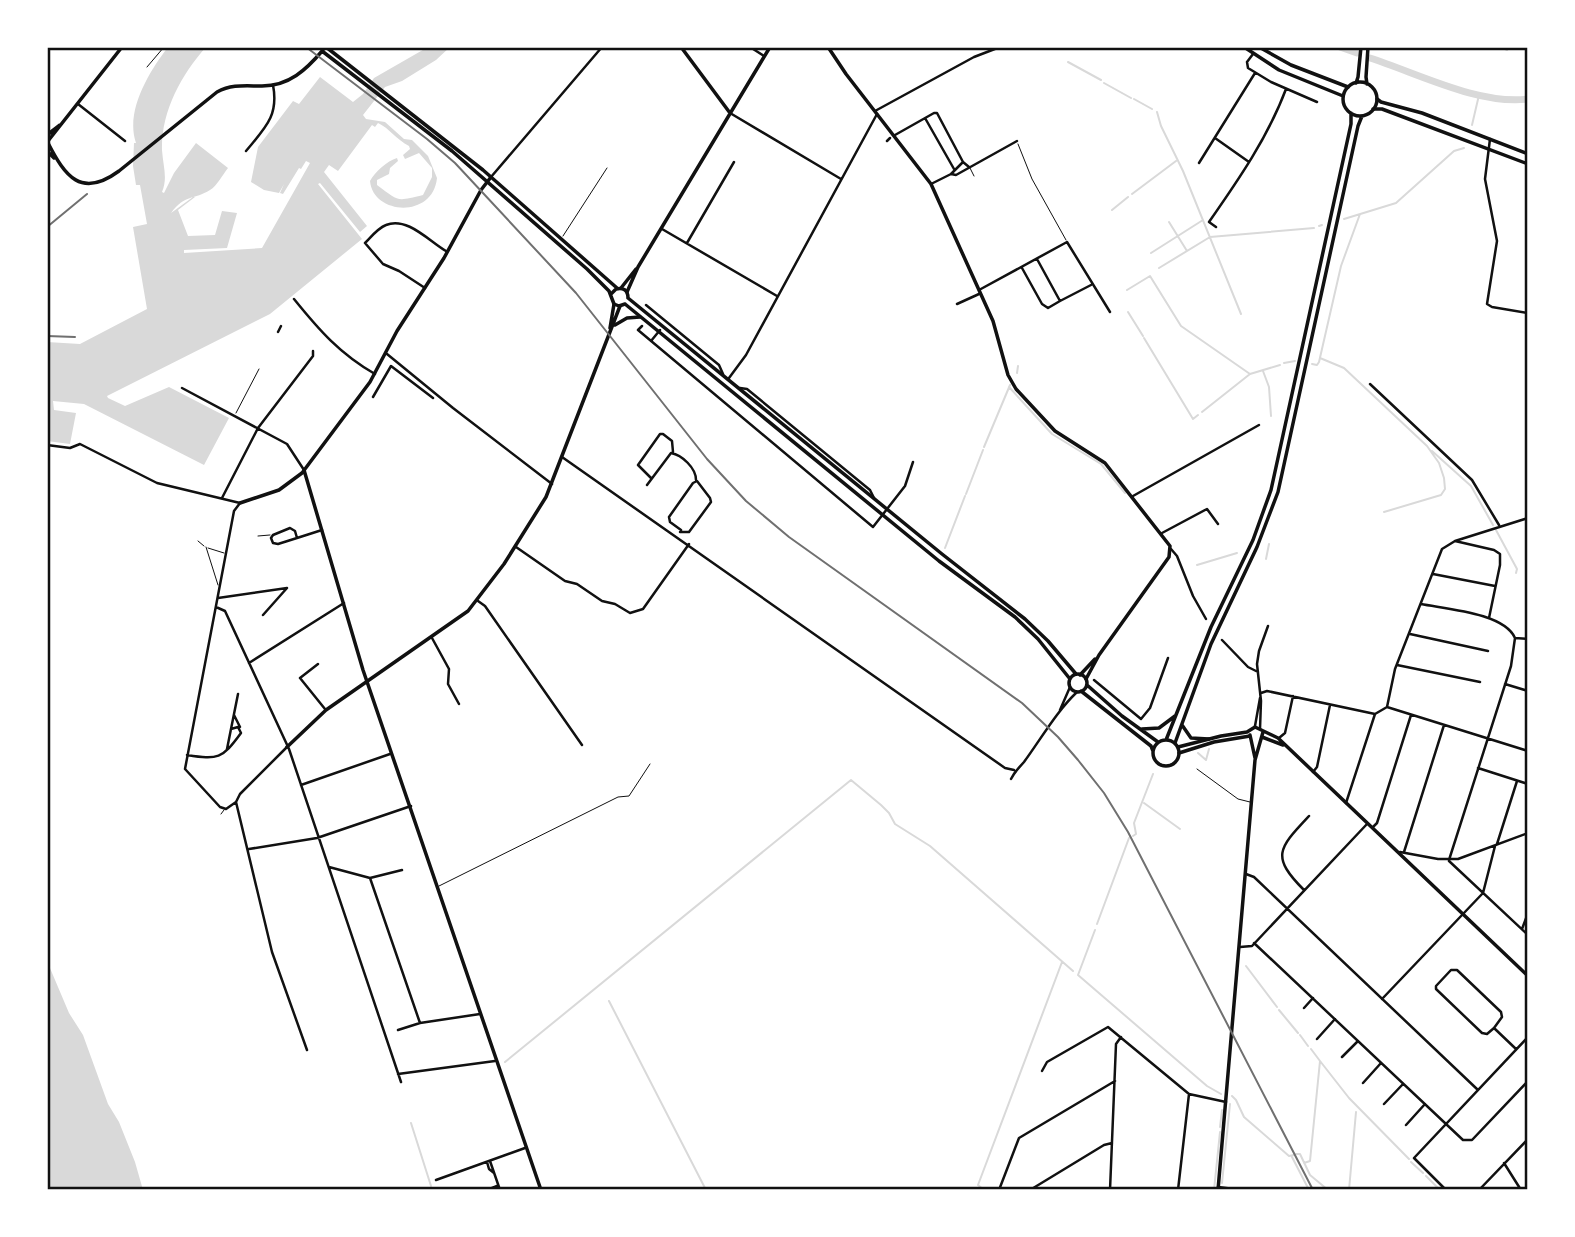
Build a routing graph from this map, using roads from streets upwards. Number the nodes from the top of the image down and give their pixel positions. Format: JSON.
{"nodes":[{"id":1,"x":122,"y":47,"type":"edge"},
{"id":2,"x":317,"y":47,"type":"edge"},
{"id":3,"x":602,"y":47,"type":"edge"},
{"id":4,"x":681,"y":47,"type":"edge"},
{"id":5,"x":750,"y":47,"type":"edge"},
{"id":6,"x":770,"y":47,"type":"edge"},
{"id":7,"x":1000,"y":47,"type":"edge"},
{"id":8,"x":1244,"y":47,"type":"edge"},
{"id":9,"x":1259,"y":47,"type":"edge"},
{"id":10,"x":1361,"y":47,"type":"edge"},
{"id":11,"x":1368,"y":47,"type":"edge"},
{"id":12,"x":829,"y":48,"type":"edge"},
{"id":13,"x":324,"y":49,"type":"edge"},
{"id":14,"x":1253,"y":54,"type":"junction"},
{"id":15,"x":764,"y":56,"type":"junction"},
{"id":16,"x":1255,"y":73,"type":"junction"},
{"id":17,"x":1356,"y":83,"type":"junction"},
{"id":18,"x":1367,"y":84,"type":"junction"},
{"id":19,"x":273,"y":85,"type":"junction"},
{"id":20,"x":1348,"y":87,"type":"junction"},
{"id":21,"x":1286,"y":89,"type":"junction"},
{"id":22,"x":381,"y":93,"type":"junction"},
{"id":23,"x":1343,"y":96,"type":"junction"},
{"id":24,"x":1377,"y":99,"type":"junction"},
{"id":25,"x":1317,"y":102,"type":"dead end"},
{"id":26,"x":78,"y":104,"type":"junction"},
{"id":27,"x":1373,"y":109,"type":"junction"},
{"id":28,"x":730,"y":113,"type":"junction"},
{"id":29,"x":876,"y":113,"type":"junction"},
{"id":30,"x":1351,"y":113,"type":"junction"},
{"id":31,"x":1362,"y":116,"type":"junction"},
{"id":32,"x":925,"y":118,"type":"junction"},
{"id":33,"x":890,"y":138,"type":"junction"},
{"id":34,"x":1214,"y":138,"type":"junction"},
{"id":35,"x":1490,"y":139,"type":"junction"},
{"id":36,"x":47,"y":140,"type":"edge"},
{"id":37,"x":125,"y":141,"type":"dead end"},
{"id":38,"x":1017,"y":141,"type":"road end"},
{"id":39,"x":1487,"y":149,"type":"junction"},
{"id":40,"x":47,"y":151,"type":"edge"},
{"id":41,"x":246,"y":151,"type":"dead end"},
{"id":42,"x":1528,"y":154,"type":"edge"},
{"id":43,"x":55,"y":159,"type":"junction"},
{"id":44,"x":734,"y":162,"type":"dead end"},
{"id":45,"x":964,"y":162,"type":"junction"},
{"id":46,"x":1249,"y":162,"type":"junction"},
{"id":47,"x":1199,"y":163,"type":"dead end"},
{"id":48,"x":1528,"y":164,"type":"edge"},
{"id":49,"x":969,"y":167,"type":"junction"},
{"id":50,"x":954,"y":169,"type":"junction"},
{"id":51,"x":951,"y":174,"type":"junction"},
{"id":52,"x":491,"y":177,"type":"junction"},
{"id":53,"x":841,"y":179,"type":"junction"},
{"id":54,"x":486,"y":183,"type":"junction"},
{"id":55,"x":931,"y":184,"type":"junction"},
{"id":56,"x":1216,"y":227,"type":"dead end"},
{"id":57,"x":662,"y":229,"type":"junction"},
{"id":58,"x":687,"y":243,"type":"junction"},
{"id":59,"x":448,"y":252,"type":"junction"},
{"id":60,"x":1037,"y":259,"type":"junction"},
{"id":61,"x":638,"y":267,"type":"junction"},
{"id":62,"x":1022,"y":268,"type":"junction"},
{"id":63,"x":1091,"y":283,"type":"junction"},
{"id":64,"x":425,"y":288,"type":"junction"},
{"id":65,"x":619,"y":288,"type":"junction"},
{"id":66,"x":980,"y":292,"type":"junction"},
{"id":67,"x":611,"y":294,"type":"junction"},
{"id":68,"x":628,"y":295,"type":"junction"},
{"id":69,"x":778,"y":296,"type":"junction"},
{"id":70,"x":294,"y":299,"type":"dead end"},
{"id":71,"x":1060,"y":301,"type":"junction"},
{"id":72,"x":614,"y":304,"type":"junction"},
{"id":73,"x":957,"y":304,"type":"dead end"},
{"id":74,"x":622,"y":305,"type":"junction"},
{"id":75,"x":646,"y":305,"type":"dead end"},
{"id":76,"x":1110,"y":312,"type":"dead end"},
{"id":77,"x":1528,"y":313,"type":"edge"},
{"id":78,"x":643,"y":317,"type":"junction"},
{"id":79,"x":281,"y":326,"type":"dead end"},
{"id":80,"x":613,"y":326,"type":"junction"},
{"id":81,"x":642,"y":326,"type":"dead end"},
{"id":82,"x":660,"y":330,"type":"junction"},
{"id":83,"x":278,"y":332,"type":"dead end"},
{"id":84,"x":609,"y":334,"type":"junction"},
{"id":85,"x":651,"y":341,"type":"junction"},
{"id":86,"x":313,"y":351,"type":"dead end"},
{"id":87,"x":385,"y":353,"type":"junction"},
{"id":88,"x":723,"y":373,"type":"junction"},
{"id":89,"x":375,"y":374,"type":"junction"},
{"id":90,"x":729,"y":378,"type":"junction"},
{"id":91,"x":1370,"y":384,"type":"dead end"},
{"id":92,"x":182,"y":388,"type":"dead end"},
{"id":93,"x":373,"y":397,"type":"dead end"},
{"id":94,"x":433,"y":398,"type":"dead end"},
{"id":95,"x":1259,"y":425,"type":"dead end"},
{"id":96,"x":258,"y":428,"type":"junction"},
{"id":97,"x":47,"y":445,"type":"edge"},
{"id":98,"x":674,"y":452,"type":"junction"},
{"id":99,"x":562,"y":457,"type":"junction"},
{"id":100,"x":913,"y":462,"type":"dead end"},
{"id":101,"x":304,"y":470,"type":"junction"},
{"id":102,"x":651,"y":478,"type":"junction"},
{"id":103,"x":696,"y":481,"type":"junction"},
{"id":104,"x":552,"y":484,"type":"junction"},
{"id":105,"x":646,"y":485,"type":"dead end"},
{"id":106,"x":1133,"y":496,"type":"junction"},
{"id":107,"x":222,"y":498,"type":"junction"},
{"id":108,"x":240,"y":503,"type":"junction"},
{"id":109,"x":886,"y":509,"type":"junction"},
{"id":110,"x":882,"y":514,"type":"junction"},
{"id":111,"x":1528,"y":518,"type":"edge"},
{"id":112,"x":1218,"y":524,"type":"dead end"},
{"id":113,"x":1500,"y":526,"type":"junction"},
{"id":114,"x":322,"y":530,"type":"junction"},
{"id":115,"x":1162,"y":533,"type":"junction"},
{"id":116,"x":297,"y":538,"type":"junction"},
{"id":117,"x":1455,"y":541,"type":"junction"},
{"id":118,"x":689,"y":544,"type":"junction"},
{"id":119,"x":516,"y":547,"type":"junction"},
{"id":120,"x":1171,"y":549,"type":"junction"},
{"id":121,"x":1432,"y":573,"type":"junction"},
{"id":122,"x":1495,"y":586,"type":"junction"},
{"id":123,"x":218,"y":598,"type":"junction"},
{"id":124,"x":478,"y":601,"type":"junction"},
{"id":125,"x":344,"y":603,"type":"junction"},
{"id":126,"x":1421,"y":604,"type":"junction"},
{"id":127,"x":216,"y":607,"type":"junction"},
{"id":128,"x":263,"y":615,"type":"dead end"},
{"id":129,"x":1489,"y":618,"type":"junction"},
{"id":130,"x":1206,"y":619,"type":"dead end"},
{"id":131,"x":1268,"y":626,"type":"dead end"},
{"id":132,"x":1410,"y":634,"type":"junction"},
{"id":133,"x":432,"y":638,"type":"junction"},
{"id":134,"x":1515,"y":638,"type":"junction"},
{"id":135,"x":1528,"y":639,"type":"edge"},
{"id":136,"x":1222,"y":640,"type":"dead end"},
{"id":137,"x":1488,"y":651,"type":"dead end"},
{"id":138,"x":1099,"y":656,"type":"junction"},
{"id":139,"x":1168,"y":658,"type":"dead end"},
{"id":140,"x":249,"y":663,"type":"junction"},
{"id":141,"x":318,"y":664,"type":"dead end"},
{"id":142,"x":1397,"y":665,"type":"junction"},
{"id":143,"x":1258,"y":672,"type":"junction"},
{"id":144,"x":1078,"y":675,"type":"junction"},
{"id":145,"x":1070,"y":679,"type":"junction"},
{"id":146,"x":1086,"y":679,"type":"junction"},
{"id":147,"x":1094,"y":680,"type":"dead end"},
{"id":148,"x":367,"y":681,"type":"junction"},
{"id":149,"x":1480,"y":682,"type":"dead end"},
{"id":150,"x":1505,"y":684,"type":"junction"},
{"id":151,"x":1087,"y":685,"type":"junction"},
{"id":152,"x":1070,"y":687,"type":"junction"},
{"id":153,"x":1528,"y":691,"type":"edge"},
{"id":154,"x":1079,"y":692,"type":"junction"},
{"id":155,"x":238,"y":694,"type":"dead end"},
{"id":156,"x":1110,"y":694,"type":"junction"},
{"id":157,"x":1261,"y":694,"type":"junction"},
{"id":158,"x":1293,"y":696,"type":"junction"},
{"id":159,"x":1103,"y":701,"type":"junction"},
{"id":160,"x":459,"y":704,"type":"dead end"},
{"id":161,"x":1330,"y":705,"type":"junction"},
{"id":162,"x":1387,"y":707,"type":"junction"},
{"id":163,"x":326,"y":710,"type":"junction"},
{"id":164,"x":1059,"y":713,"type":"junction"},
{"id":165,"x":1375,"y":714,"type":"junction"},
{"id":166,"x":234,"y":715,"type":"junction"},
{"id":167,"x":1177,"y":715,"type":"junction"},
{"id":168,"x":1412,"y":715,"type":"junction"},
{"id":169,"x":1181,"y":723,"type":"junction"},
{"id":170,"x":1444,"y":725,"type":"junction"},
{"id":171,"x":1136,"y":726,"type":"junction"},
{"id":172,"x":231,"y":729,"type":"junction"},
{"id":173,"x":241,"y":729,"type":"junction"},
{"id":174,"x":1253,"y":729,"type":"junction"},
{"id":175,"x":230,"y":734,"type":"junction"},
{"id":176,"x":1261,"y":734,"type":"junction"},
{"id":177,"x":1251,"y":737,"type":"junction"},
{"id":178,"x":1278,"y":738,"type":"junction"},
{"id":179,"x":237,"y":739,"type":"junction"},
{"id":180,"x":1209,"y":739,"type":"junction"},
{"id":181,"x":1488,"y":739,"type":"junction"},
{"id":182,"x":1166,"y":740,"type":"junction"},
{"id":183,"x":1158,"y":742,"type":"junction"},
{"id":184,"x":582,"y":745,"type":"dead end"},
{"id":185,"x":1285,"y":746,"type":"junction"},
{"id":186,"x":287,"y":747,"type":"junction"},
{"id":187,"x":1177,"y":748,"type":"junction"},
{"id":188,"x":227,"y":749,"type":"junction"},
{"id":189,"x":1153,"y":751,"type":"junction"},
{"id":190,"x":1528,"y":751,"type":"edge"},
{"id":191,"x":393,"y":753,"type":"junction"},
{"id":192,"x":187,"y":755,"type":"junction"},
{"id":193,"x":1255,"y":760,"type":"junction"},
{"id":194,"x":1478,"y":768,"type":"junction"},
{"id":195,"x":1014,"y":770,"type":"junction"},
{"id":196,"x":1313,"y":772,"type":"junction"},
{"id":197,"x":1011,"y":779,"type":"dead end"},
{"id":198,"x":1517,"y":780,"type":"junction"},
{"id":199,"x":1528,"y":784,"type":"edge"},
{"id":200,"x":301,"y":785,"type":"junction"},
{"id":201,"x":236,"y":802,"type":"junction"},
{"id":202,"x":1346,"y":803,"type":"junction"},
{"id":203,"x":411,"y":806,"type":"junction"},
{"id":204,"x":1309,"y":816,"type":"dead end"},
{"id":205,"x":1367,"y":824,"type":"junction"},
{"id":206,"x":1372,"y":828,"type":"junction"},
{"id":207,"x":1528,"y":833,"type":"edge"},
{"id":208,"x":319,"y":838,"type":"junction"},
{"id":209,"x":1496,"y":846,"type":"junction"},
{"id":210,"x":249,"y":849,"type":"junction"},
{"id":211,"x":1397,"y":852,"type":"junction"},
{"id":212,"x":1404,"y":852,"type":"junction"},
{"id":213,"x":1448,"y":860,"type":"junction"},
{"id":214,"x":328,"y":867,"type":"junction"},
{"id":215,"x":402,"y":870,"type":"dead end"},
{"id":216,"x":1246,"y":874,"type":"junction"},
{"id":217,"x":370,"y":878,"type":"junction"},
{"id":218,"x":1304,"y":890,"type":"junction"},
{"id":219,"x":1483,"y":893,"type":"junction"},
{"id":220,"x":1286,"y":909,"type":"junction"},
{"id":221,"x":1528,"y":913,"type":"edge"},
{"id":222,"x":1463,"y":915,"type":"junction"},
{"id":223,"x":1522,"y":929,"type":"junction"},
{"id":224,"x":1528,"y":935,"type":"edge"},
{"id":225,"x":1254,"y":943,"type":"junction"},
{"id":226,"x":1240,"y":947,"type":"junction"},
{"id":227,"x":1528,"y":976,"type":"edge"},
{"id":228,"x":1313,"y":998,"type":"junction"},
{"id":229,"x":1382,"y":999,"type":"junction"},
{"id":230,"x":1304,"y":1008,"type":"dead end"},
{"id":231,"x":481,"y":1014,"type":"junction"},
{"id":232,"x":1335,"y":1019,"type":"junction"},
{"id":233,"x":420,"y":1023,"type":"junction"},
{"id":234,"x":1494,"y":1028,"type":"junction"},
{"id":235,"x":398,"y":1030,"type":"dead end"},
{"id":236,"x":1122,"y":1037,"type":"junction"},
{"id":237,"x":1528,"y":1038,"type":"edge"},
{"id":238,"x":1317,"y":1039,"type":"dead end"},
{"id":239,"x":1358,"y":1041,"type":"junction"},
{"id":240,"x":1517,"y":1049,"type":"junction"},
{"id":241,"x":307,"y":1050,"type":"dead end"},
{"id":242,"x":1342,"y":1057,"type":"dead end"},
{"id":243,"x":497,"y":1060,"type":"junction"},
{"id":244,"x":1381,"y":1063,"type":"junction"},
{"id":245,"x":1042,"y":1071,"type":"dead end"},
{"id":246,"x":398,"y":1074,"type":"junction"},
{"id":247,"x":1115,"y":1081,"type":"junction"},
{"id":248,"x":1528,"y":1081,"type":"edge"},
{"id":249,"x":401,"y":1082,"type":"dead end"},
{"id":250,"x":1363,"y":1083,"type":"dead end"},
{"id":251,"x":1403,"y":1084,"type":"junction"},
{"id":252,"x":1478,"y":1090,"type":"junction"},
{"id":253,"x":1189,"y":1094,"type":"junction"},
{"id":254,"x":1226,"y":1102,"type":"junction"},
{"id":255,"x":1384,"y":1104,"type":"dead end"},
{"id":256,"x":1425,"y":1104,"type":"junction"},
{"id":257,"x":1446,"y":1124,"type":"junction"},
{"id":258,"x":1406,"y":1125,"type":"dead end"},
{"id":259,"x":1528,"y":1139,"type":"edge"},
{"id":260,"x":1112,"y":1143,"type":"junction"},
{"id":261,"x":527,"y":1148,"type":"junction"},
{"id":262,"x":488,"y":1161,"type":"junction"},
{"id":263,"x":1504,"y":1163,"type":"junction"},
{"id":264,"x":436,"y":1180,"type":"dead end"},
{"id":265,"x":499,"y":1188,"type":"edge"},
{"id":266,"x":1218,"y":1188,"type":"edge"},
{"id":267,"x":487,"y":1190,"type":"edge"},
{"id":268,"x":541,"y":1190,"type":"edge"},
{"id":269,"x":999,"y":1190,"type":"edge"},
{"id":270,"x":1030,"y":1190,"type":"edge"},
{"id":271,"x":1110,"y":1190,"type":"edge"},
{"id":272,"x":1178,"y":1190,"type":"edge"},
{"id":273,"x":1242,"y":1190,"type":"edge"},
{"id":274,"x":1445,"y":1190,"type":"edge"},
{"id":275,"x":1479,"y":1190,"type":"edge"},
{"id":276,"x":1521,"y":1190,"type":"edge"}],
"edges":[{"from":1,"to":26,"type":"street"},
{"from":2,"to":13,"type":"street"},
{"from":3,"to":52,"type":"street"},
{"from":4,"to":28,"type":"street"},
{"from":5,"to":15,"type":"street"},
{"from":6,"to":15,"type":"street"},
{"from":7,"to":29,"type":"street"},
{"from":8,"to":14,"type":"street"},
{"from":9,"to":20,"type":"street"},
{"from":10,"to":17,"type":"street"},
{"from":11,"to":18,"type":"street"},
{"from":12,"to":29,"type":"street"},
{"from":13,"to":19,"type":"street"},
{"from":13,"to":22,"type":"street"},
{"from":14,"to":16,"type":"street"},
{"from":14,"to":23,"type":"street"},
{"from":15,"to":28,"type":"street"},
{"from":16,"to":21,"type":"street"},
{"from":16,"to":34,"type":"street"},
{"from":17,"to":18,"type":"street"},
{"from":17,"to":20,"type":"street"},
{"from":18,"to":24,"type":"street"},
{"from":19,"to":41,"type":"street"},
{"from":19,"to":43,"type":"street"},
{"from":20,"to":23,"type":"street"},
{"from":21,"to":25,"type":"street"},
{"from":21,"to":46,"type":"street"},
{"from":22,"to":52,"type":"street"},
{"from":22,"to":54,"type":"street"},
{"from":23,"to":30,"type":"street"},
{"from":24,"to":27,"type":"street"},
{"from":24,"to":35,"type":"street"},
{"from":26,"to":36,"type":"street"},
{"from":26,"to":37,"type":"street"},
{"from":27,"to":31,"type":"street"},
{"from":27,"to":39,"type":"street"},
{"from":28,"to":53,"type":"street"},
{"from":28,"to":57,"type":"street"},
{"from":29,"to":33,"type":"street"},
{"from":29,"to":53,"type":"street"},
{"from":30,"to":31,"type":"street"},
{"from":30,"to":167,"type":"street"},
{"from":31,"to":169,"type":"street"},
{"from":32,"to":33,"type":"street"},
{"from":32,"to":45,"type":"street"},
{"from":32,"to":50,"type":"street"},
{"from":33,"to":55,"type":"street"},
{"from":34,"to":46,"type":"street"},
{"from":34,"to":47,"type":"street"},
{"from":35,"to":39,"type":"street"},
{"from":35,"to":42,"type":"street"},
{"from":36,"to":43,"type":"street"},
{"from":38,"to":49,"type":"street"},
{"from":39,"to":48,"type":"street"},
{"from":39,"to":77,"type":"street"},
{"from":40,"to":43,"type":"street"},
{"from":44,"to":58,"type":"street"},
{"from":45,"to":49,"type":"street"},
{"from":45,"to":50,"type":"street"},
{"from":46,"to":56,"type":"street"},
{"from":49,"to":51,"type":"street"},
{"from":50,"to":51,"type":"street"},
{"from":51,"to":55,"type":"street"},
{"from":52,"to":54,"type":"street"},
{"from":52,"to":65,"type":"street"},
{"from":53,"to":69,"type":"street"},
{"from":54,"to":59,"type":"street"},
{"from":54,"to":67,"type":"street"},
{"from":55,"to":66,"type":"street"},
{"from":57,"to":58,"type":"street"},
{"from":57,"to":61,"type":"street"},
{"from":58,"to":69,"type":"street"},
{"from":59,"to":64,"type":"street"},
{"from":59,"to":64,"type":"street"},
{"from":60,"to":62,"type":"street"},
{"from":60,"to":63,"type":"street"},
{"from":60,"to":71,"type":"street"},
{"from":61,"to":65,"type":"street"},
{"from":61,"to":68,"type":"street"},
{"from":62,"to":66,"type":"street"},
{"from":62,"to":71,"type":"street"},
{"from":63,"to":71,"type":"street"},
{"from":63,"to":76,"type":"street"},
{"from":64,"to":87,"type":"street"},
{"from":65,"to":67,"type":"street"},
{"from":65,"to":68,"type":"street"},
{"from":66,"to":73,"type":"street"},
{"from":66,"to":106,"type":"street"},
{"from":67,"to":72,"type":"street"},
{"from":68,"to":74,"type":"street"},
{"from":68,"to":88,"type":"street"},
{"from":69,"to":90,"type":"street"},
{"from":70,"to":89,"type":"street"},
{"from":72,"to":74,"type":"street"},
{"from":72,"to":84,"type":"street"},
{"from":74,"to":78,"type":"street"},
{"from":74,"to":80,"type":"street"},
{"from":75,"to":88,"type":"street"},
{"from":78,"to":80,"type":"street"},
{"from":78,"to":82,"type":"street"},
{"from":79,"to":83,"type":"street"},
{"from":80,"to":84,"type":"street"},
{"from":81,"to":85,"type":"street"},
{"from":82,"to":85,"type":"street"},
{"from":82,"to":110,"type":"street"},
{"from":84,"to":99,"type":"street"},
{"from":85,"to":110,"type":"street"},
{"from":86,"to":96,"type":"street"},
{"from":87,"to":89,"type":"street"},
{"from":87,"to":104,"type":"street"},
{"from":88,"to":90,"type":"street"},
{"from":89,"to":101,"type":"street"},
{"from":90,"to":109,"type":"street"},
{"from":91,"to":113,"type":"street"},
{"from":92,"to":96,"type":"street"},
{"from":93,"to":94,"type":"street"},
{"from":95,"to":106,"type":"street"},
{"from":96,"to":101,"type":"street"},
{"from":96,"to":107,"type":"street"},
{"from":97,"to":107,"type":"street"},
{"from":98,"to":102,"type":"street"},
{"from":98,"to":102,"type":"street"},
{"from":98,"to":103,"type":"street"},
{"from":99,"to":104,"type":"street"},
{"from":99,"to":118,"type":"street"},
{"from":100,"to":109,"type":"street"},
{"from":101,"to":108,"type":"street"},
{"from":101,"to":114,"type":"street"},
{"from":102,"to":105,"type":"street"},
{"from":103,"to":103,"type":"street"},
{"from":104,"to":119,"type":"street"},
{"from":106,"to":115,"type":"street"},
{"from":107,"to":108,"type":"street"},
{"from":108,"to":123,"type":"street"},
{"from":109,"to":110,"type":"street"},
{"from":109,"to":144,"type":"street"},
{"from":110,"to":145,"type":"street"},
{"from":111,"to":113,"type":"street"},
{"from":112,"to":115,"type":"street"},
{"from":113,"to":117,"type":"street"},
{"from":114,"to":116,"type":"street"},
{"from":114,"to":125,"type":"street"},
{"from":115,"to":120,"type":"street"},
{"from":116,"to":116,"type":"street"},
{"from":117,"to":121,"type":"street"},
{"from":117,"to":122,"type":"street"},
{"from":118,"to":119,"type":"street"},
{"from":118,"to":195,"type":"street"},
{"from":119,"to":124,"type":"street"},
{"from":120,"to":130,"type":"street"},
{"from":120,"to":138,"type":"street"},
{"from":121,"to":122,"type":"street"},
{"from":121,"to":126,"type":"street"},
{"from":122,"to":129,"type":"street"},
{"from":123,"to":127,"type":"street"},
{"from":123,"to":128,"type":"street"},
{"from":124,"to":133,"type":"street"},
{"from":124,"to":184,"type":"street"},
{"from":125,"to":140,"type":"street"},
{"from":125,"to":148,"type":"street"},
{"from":126,"to":129,"type":"street"},
{"from":126,"to":132,"type":"street"},
{"from":127,"to":140,"type":"street"},
{"from":127,"to":192,"type":"street"},
{"from":129,"to":134,"type":"street"},
{"from":131,"to":143,"type":"street"},
{"from":132,"to":137,"type":"street"},
{"from":132,"to":142,"type":"street"},
{"from":133,"to":148,"type":"street"},
{"from":133,"to":160,"type":"street"},
{"from":134,"to":135,"type":"street"},
{"from":134,"to":150,"type":"street"},
{"from":136,"to":143,"type":"street"},
{"from":138,"to":144,"type":"street"},
{"from":138,"to":146,"type":"street"},
{"from":139,"to":156,"type":"street"},
{"from":140,"to":186,"type":"street"},
{"from":141,"to":163,"type":"street"},
{"from":142,"to":149,"type":"street"},
{"from":142,"to":162,"type":"street"},
{"from":143,"to":157,"type":"street"},
{"from":144,"to":145,"type":"street"},
{"from":144,"to":146,"type":"street"},
{"from":145,"to":152,"type":"street"},
{"from":146,"to":151,"type":"street"},
{"from":147,"to":156,"type":"street"},
{"from":148,"to":163,"type":"street"},
{"from":148,"to":191,"type":"street"},
{"from":150,"to":153,"type":"street"},
{"from":150,"to":181,"type":"street"},
{"from":151,"to":154,"type":"street"},
{"from":151,"to":159,"type":"street"},
{"from":152,"to":154,"type":"street"},
{"from":152,"to":164,"type":"street"},
{"from":154,"to":164,"type":"street"},
{"from":154,"to":189,"type":"street"},
{"from":155,"to":166,"type":"street"},
{"from":156,"to":159,"type":"street"},
{"from":157,"to":158,"type":"street"},
{"from":157,"to":174,"type":"street"},
{"from":157,"to":176,"type":"street"},
{"from":158,"to":161,"type":"street"},
{"from":158,"to":178,"type":"street"},
{"from":159,"to":171,"type":"street"},
{"from":161,"to":165,"type":"street"},
{"from":161,"to":196,"type":"street"},
{"from":162,"to":165,"type":"street"},
{"from":162,"to":168,"type":"street"},
{"from":163,"to":186,"type":"street"},
{"from":164,"to":195,"type":"street"},
{"from":165,"to":202,"type":"street"},
{"from":166,"to":172,"type":"street"},
{"from":166,"to":173,"type":"street"},
{"from":167,"to":171,"type":"street"},
{"from":167,"to":182,"type":"street"},
{"from":168,"to":170,"type":"street"},
{"from":168,"to":206,"type":"street"},
{"from":169,"to":180,"type":"street"},
{"from":169,"to":187,"type":"street"},
{"from":170,"to":181,"type":"street"},
{"from":170,"to":212,"type":"street"},
{"from":171,"to":183,"type":"street"},
{"from":172,"to":173,"type":"street"},
{"from":172,"to":175,"type":"street"},
{"from":173,"to":179,"type":"street"},
{"from":174,"to":176,"type":"street"},
{"from":174,"to":177,"type":"street"},
{"from":174,"to":180,"type":"street"},
{"from":175,"to":179,"type":"street"},
{"from":175,"to":188,"type":"street"},
{"from":176,"to":177,"type":"street"},
{"from":176,"to":178,"type":"street"},
{"from":176,"to":185,"type":"street"},
{"from":176,"to":193,"type":"street"},
{"from":177,"to":187,"type":"street"},
{"from":177,"to":193,"type":"street"},
{"from":178,"to":185,"type":"street"},
{"from":179,"to":188,"type":"street"},
{"from":180,"to":187,"type":"street"},
{"from":181,"to":190,"type":"street"},
{"from":181,"to":194,"type":"street"},
{"from":182,"to":183,"type":"street"},
{"from":182,"to":187,"type":"street"},
{"from":183,"to":189,"type":"street"},
{"from":185,"to":196,"type":"street"},
{"from":186,"to":200,"type":"street"},
{"from":186,"to":201,"type":"street"},
{"from":187,"to":189,"type":"street"},
{"from":188,"to":192,"type":"street"},
{"from":191,"to":200,"type":"street"},
{"from":191,"to":203,"type":"street"},
{"from":192,"to":201,"type":"street"},
{"from":193,"to":216,"type":"street"},
{"from":194,"to":198,"type":"street"},
{"from":194,"to":213,"type":"street"},
{"from":195,"to":197,"type":"street"},
{"from":196,"to":202,"type":"street"},
{"from":198,"to":199,"type":"street"},
{"from":198,"to":209,"type":"street"},
{"from":200,"to":208,"type":"street"},
{"from":201,"to":210,"type":"street"},
{"from":202,"to":205,"type":"street"},
{"from":203,"to":208,"type":"street"},
{"from":203,"to":231,"type":"street"},
{"from":204,"to":218,"type":"street"},
{"from":205,"to":206,"type":"street"},
{"from":205,"to":218,"type":"street"},
{"from":206,"to":211,"type":"street"},
{"from":207,"to":209,"type":"street"},
{"from":208,"to":210,"type":"street"},
{"from":208,"to":214,"type":"street"},
{"from":209,"to":213,"type":"street"},
{"from":209,"to":219,"type":"street"},
{"from":210,"to":241,"type":"street"},
{"from":211,"to":212,"type":"street"},
{"from":211,"to":222,"type":"street"},
{"from":212,"to":213,"type":"street"},
{"from":213,"to":219,"type":"street"},
{"from":214,"to":217,"type":"street"},
{"from":214,"to":246,"type":"street"},
{"from":215,"to":217,"type":"street"},
{"from":216,"to":220,"type":"street"},
{"from":216,"to":226,"type":"street"},
{"from":217,"to":233,"type":"street"},
{"from":218,"to":220,"type":"street"},
{"from":219,"to":222,"type":"street"},
{"from":219,"to":223,"type":"street"},
{"from":220,"to":225,"type":"street"},
{"from":220,"to":229,"type":"street"},
{"from":221,"to":223,"type":"street"},
{"from":222,"to":227,"type":"street"},
{"from":222,"to":229,"type":"street"},
{"from":223,"to":224,"type":"street"},
{"from":225,"to":226,"type":"street"},
{"from":225,"to":228,"type":"street"},
{"from":226,"to":254,"type":"street"},
{"from":228,"to":230,"type":"street"},
{"from":228,"to":232,"type":"street"},
{"from":229,"to":252,"type":"street"},
{"from":231,"to":233,"type":"street"},
{"from":231,"to":243,"type":"street"},
{"from":232,"to":238,"type":"street"},
{"from":232,"to":239,"type":"street"},
{"from":233,"to":235,"type":"street"},
{"from":234,"to":234,"type":"street"},
{"from":234,"to":240,"type":"street"},
{"from":236,"to":245,"type":"street"},
{"from":236,"to":247,"type":"street"},
{"from":236,"to":253,"type":"street"},
{"from":237,"to":240,"type":"street"},
{"from":239,"to":242,"type":"street"},
{"from":239,"to":244,"type":"street"},
{"from":240,"to":252,"type":"street"},
{"from":243,"to":246,"type":"street"},
{"from":243,"to":261,"type":"street"},
{"from":244,"to":250,"type":"street"},
{"from":244,"to":251,"type":"street"},
{"from":246,"to":249,"type":"street"},
{"from":247,"to":260,"type":"street"},
{"from":247,"to":269,"type":"street"},
{"from":248,"to":257,"type":"street"},
{"from":251,"to":255,"type":"street"},
{"from":251,"to":256,"type":"street"},
{"from":252,"to":257,"type":"street"},
{"from":253,"to":254,"type":"street"},
{"from":253,"to":272,"type":"street"},
{"from":254,"to":266,"type":"street"},
{"from":256,"to":257,"type":"street"},
{"from":256,"to":258,"type":"street"},
{"from":257,"to":274,"type":"street"},
{"from":259,"to":263,"type":"street"},
{"from":260,"to":270,"type":"street"},
{"from":260,"to":271,"type":"street"},
{"from":261,"to":262,"type":"street"},
{"from":261,"to":268,"type":"street"},
{"from":262,"to":264,"type":"street"},
{"from":262,"to":265,"type":"street"},
{"from":263,"to":275,"type":"street"},
{"from":263,"to":276,"type":"street"},
{"from":265,"to":267,"type":"street"},
{"from":266,"to":273,"type":"street"}]}
